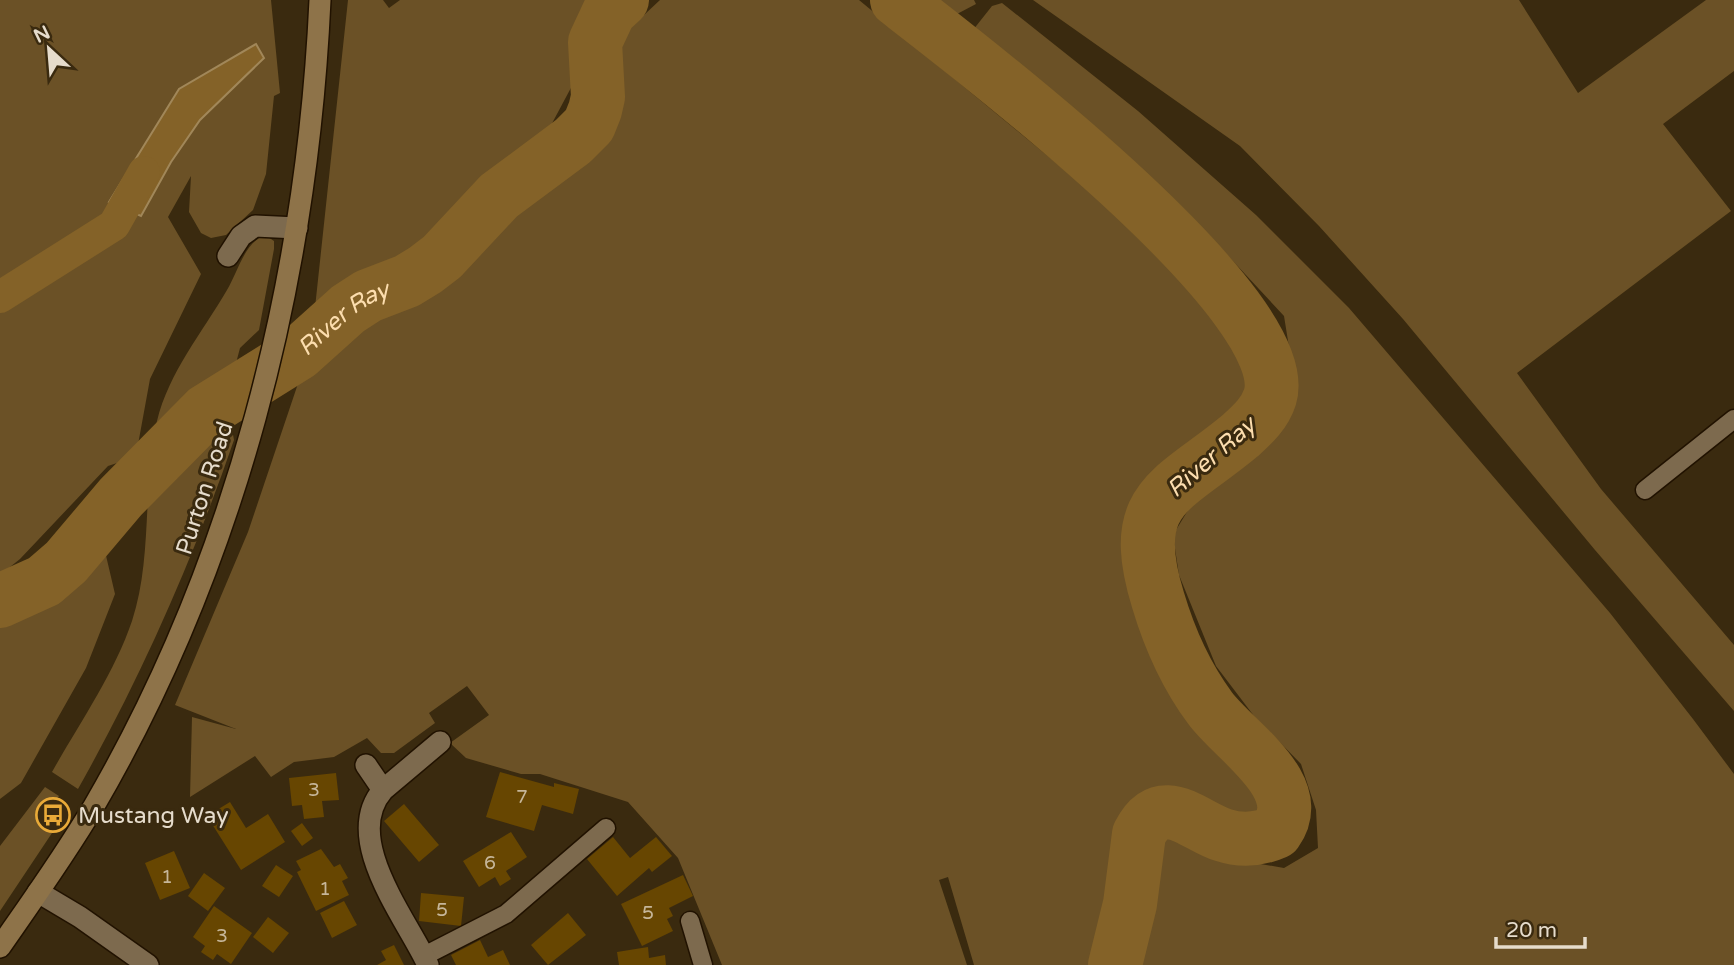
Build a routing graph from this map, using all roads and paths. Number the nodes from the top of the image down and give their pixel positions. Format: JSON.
{"nodes":[{"id":1,"x":320,"y":0,"type":"edge"},
{"id":2,"x":297,"y":228,"type":"junction"},
{"id":3,"x":228,"y":256,"type":"dead end"},
{"id":4,"x":1734,"y":419,"type":"edge"},
{"id":5,"x":1644,"y":490,"type":"dead end"},
{"id":6,"x":440,"y":742,"type":"dead end"},
{"id":7,"x":366,"y":765,"type":"dead end"},
{"id":8,"x":383,"y":790,"type":"junction"},
{"id":9,"x":606,"y":828,"type":"dead end"},
{"id":10,"x":38,"y":892,"type":"junction"},
{"id":11,"x":690,"y":921,"type":"dead end"},
{"id":12,"x":0,"y":947,"type":"edge"},
{"id":13,"x":426,"y":961,"type":"edge"},
{"id":14,"x":148,"y":965,"type":"edge"},
{"id":15,"x":703,"y":965,"type":"edge"}],
"edges":[{"from":1,"to":2,"type":"main road","name":"Purton Road"},
{"from":2,"to":3,"type":"street"},
{"from":2,"to":10,"type":"main road","name":"Purton Road"},
{"from":4,"to":5,"type":"lane"},
{"from":6,"to":8,"type":"street"},
{"from":7,"to":8,"type":"street"},
{"from":8,"to":13,"type":"street"},
{"from":9,"to":13,"type":"lane"},
{"from":10,"to":12,"type":"main road","name":"Purton Road"},
{"from":10,"to":14,"type":"street"},
{"from":11,"to":15,"type":"lane"}]}
